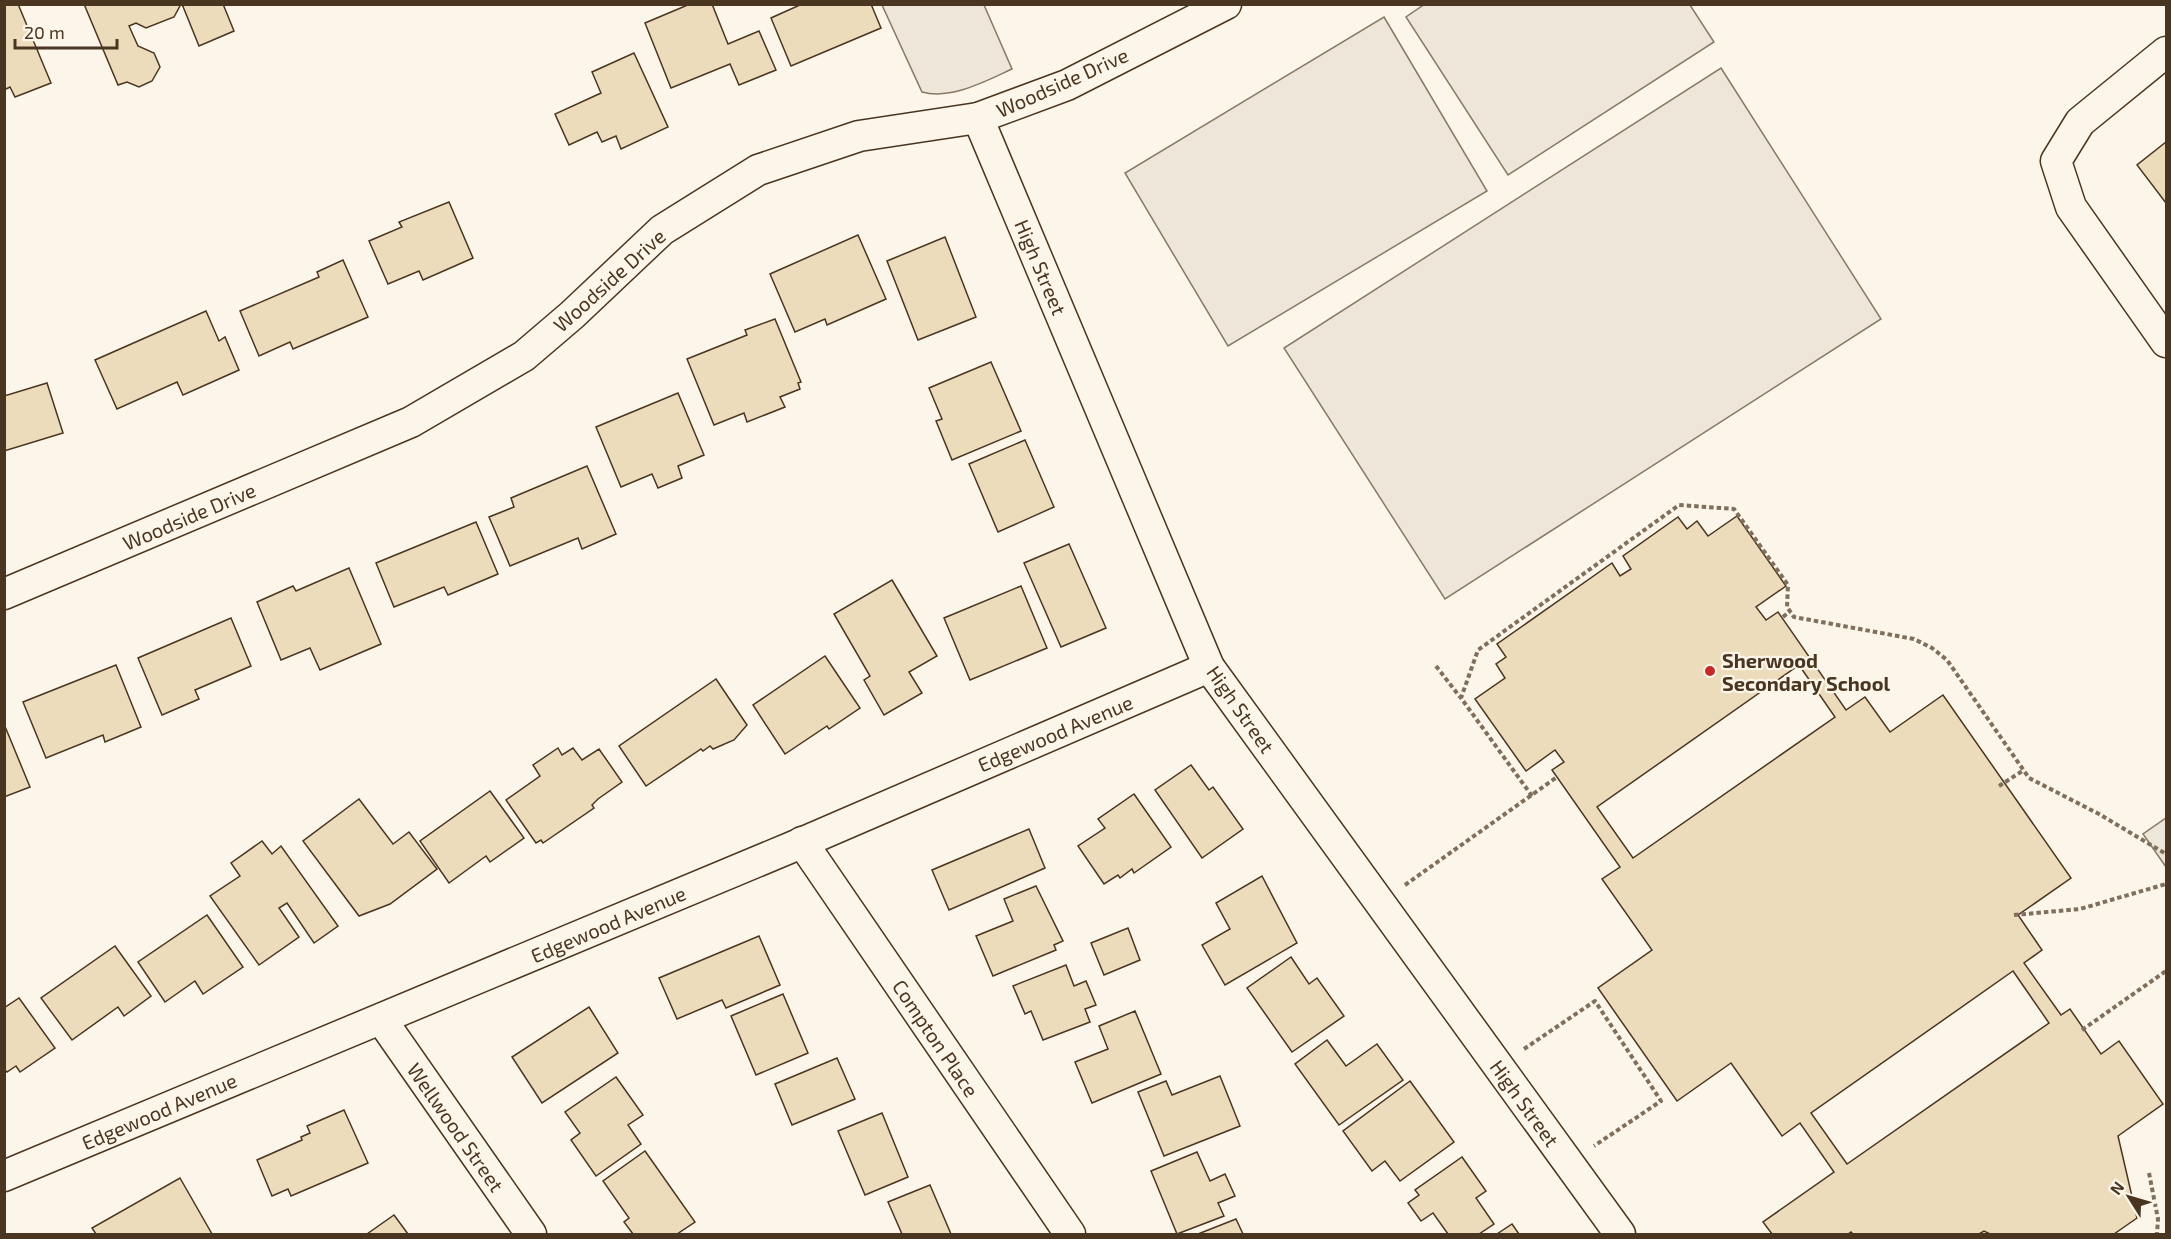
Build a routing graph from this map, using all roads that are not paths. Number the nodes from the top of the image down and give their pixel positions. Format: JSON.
{"nodes":[{"id":1,"x":1226,"y":4,"type":"edge"},
{"id":2,"x":2166,"y":52,"type":"edge"},
{"id":3,"x":978,"y":118,"type":"junction"},
{"id":4,"x":2166,"y":342,"type":"edge"},
{"id":5,"x":4,"y":594,"type":"edge"},
{"id":6,"x":1209,"y":667,"type":"junction"},
{"id":7,"x":802,"y":842,"type":"junction"},
{"id":8,"x":381,"y":1019,"type":"junction"},
{"id":9,"x":4,"y":1176,"type":"edge"},
{"id":10,"x":531,"y":1234,"type":"edge"},
{"id":11,"x":1070,"y":1234,"type":"edge"},
{"id":12,"x":1620,"y":1234,"type":"edge"}],
"edges":[{"from":1,"to":3,"type":"street","name":"Woodside Drive"},
{"from":2,"to":4,"type":"street"},
{"from":3,"to":5,"type":"street","name":"Woodside Drive"},
{"from":3,"to":6,"type":"street","name":"High Street"},
{"from":6,"to":7,"type":"street","name":"Edgewood Avenue"},
{"from":6,"to":12,"type":"street","name":"High Street"},
{"from":7,"to":8,"type":"street","name":"Edgewood Avenue"},
{"from":7,"to":11,"type":"street","name":"Compton Place"},
{"from":8,"to":9,"type":"street","name":"Edgewood Avenue"},
{"from":8,"to":10,"type":"street","name":"Wellwood Street"}]}
